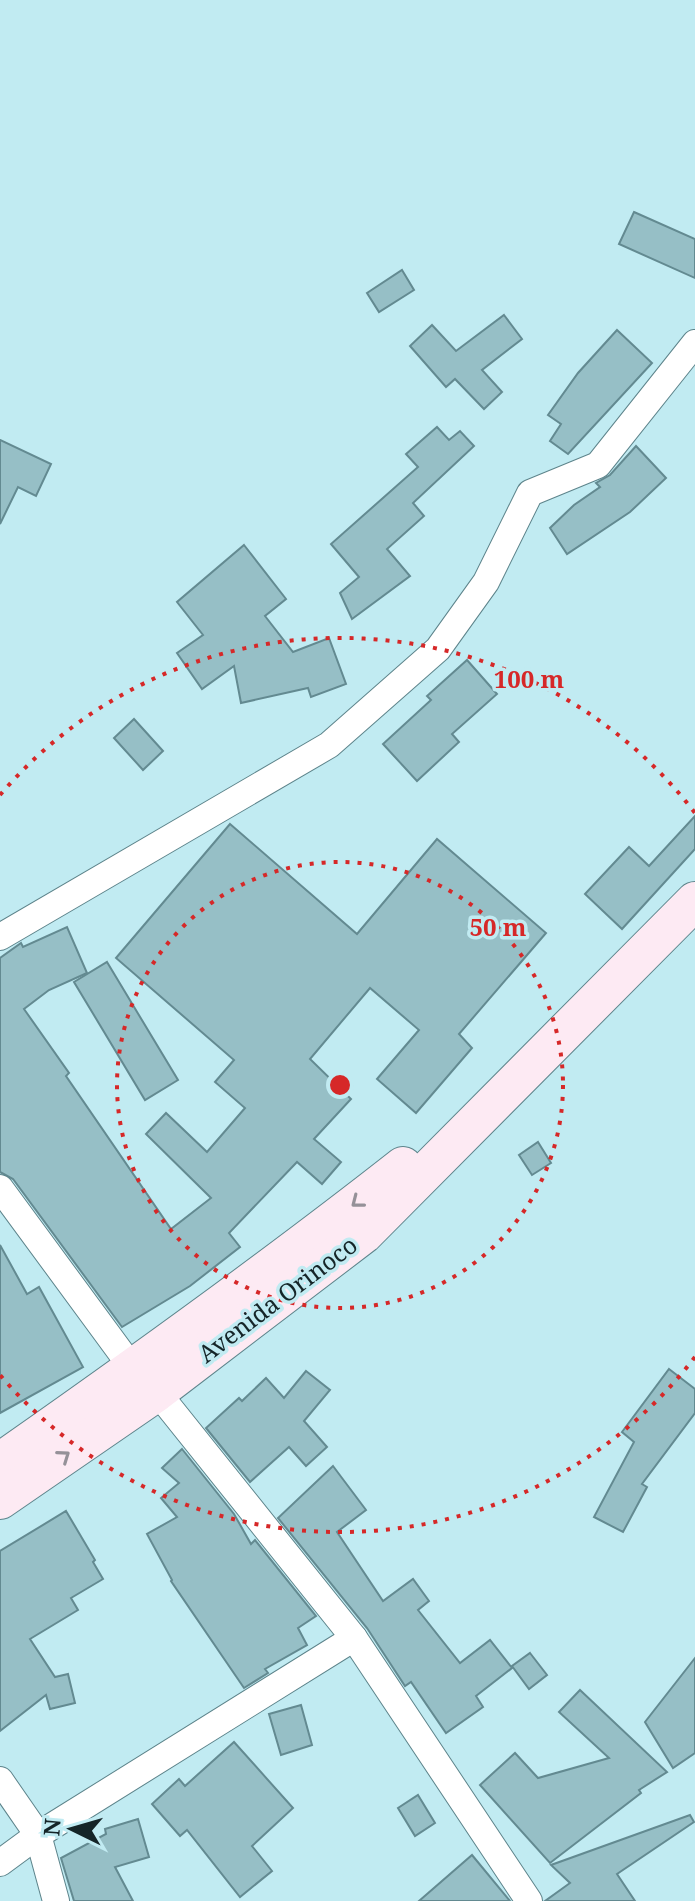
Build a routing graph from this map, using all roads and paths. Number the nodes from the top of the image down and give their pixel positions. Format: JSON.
{"nodes":[{"id":1,"x":695,"y":343,"type":"edge"},
{"id":2,"x":695,"y":901,"type":"edge"},
{"id":3,"x":0,"y":937,"type":"edge"},
{"id":4,"x":0,"y":1188,"type":"edge"},
{"id":5,"x":145,"y":1381,"type":"junction"},
{"id":6,"x":0,"y":1462,"type":"edge"},
{"id":7,"x":0,"y":1500,"type":"edge"},
{"id":8,"x":354,"y":1638,"type":"junction"},
{"id":9,"x":0,"y":1780,"type":"edge"},
{"id":10,"x":38,"y":1835,"type":"junction"},
{"id":11,"x":0,"y":1863,"type":"edge"},
{"id":12,"x":56,"y":1901,"type":"edge"},
{"id":13,"x":529,"y":1901,"type":"edge"}],
"edges":[{"from":1,"to":3,"type":"street"},
{"from":2,"to":5,"type":"main road","name":"Avenida Orinoco"},
{"from":4,"to":5,"type":"street"},
{"from":5,"to":6,"type":"main road","name":"Avenida Orinoco"},
{"from":7,"to":5,"type":"main road","name":"Avenida Orinoco","one_way":true},
{"from":5,"to":8,"type":"street"},
{"from":8,"to":10,"type":"street"},
{"from":8,"to":13,"type":"street"},
{"from":9,"to":10,"type":"street"},
{"from":10,"to":11,"type":"street"},
{"from":10,"to":12,"type":"street"}]}
